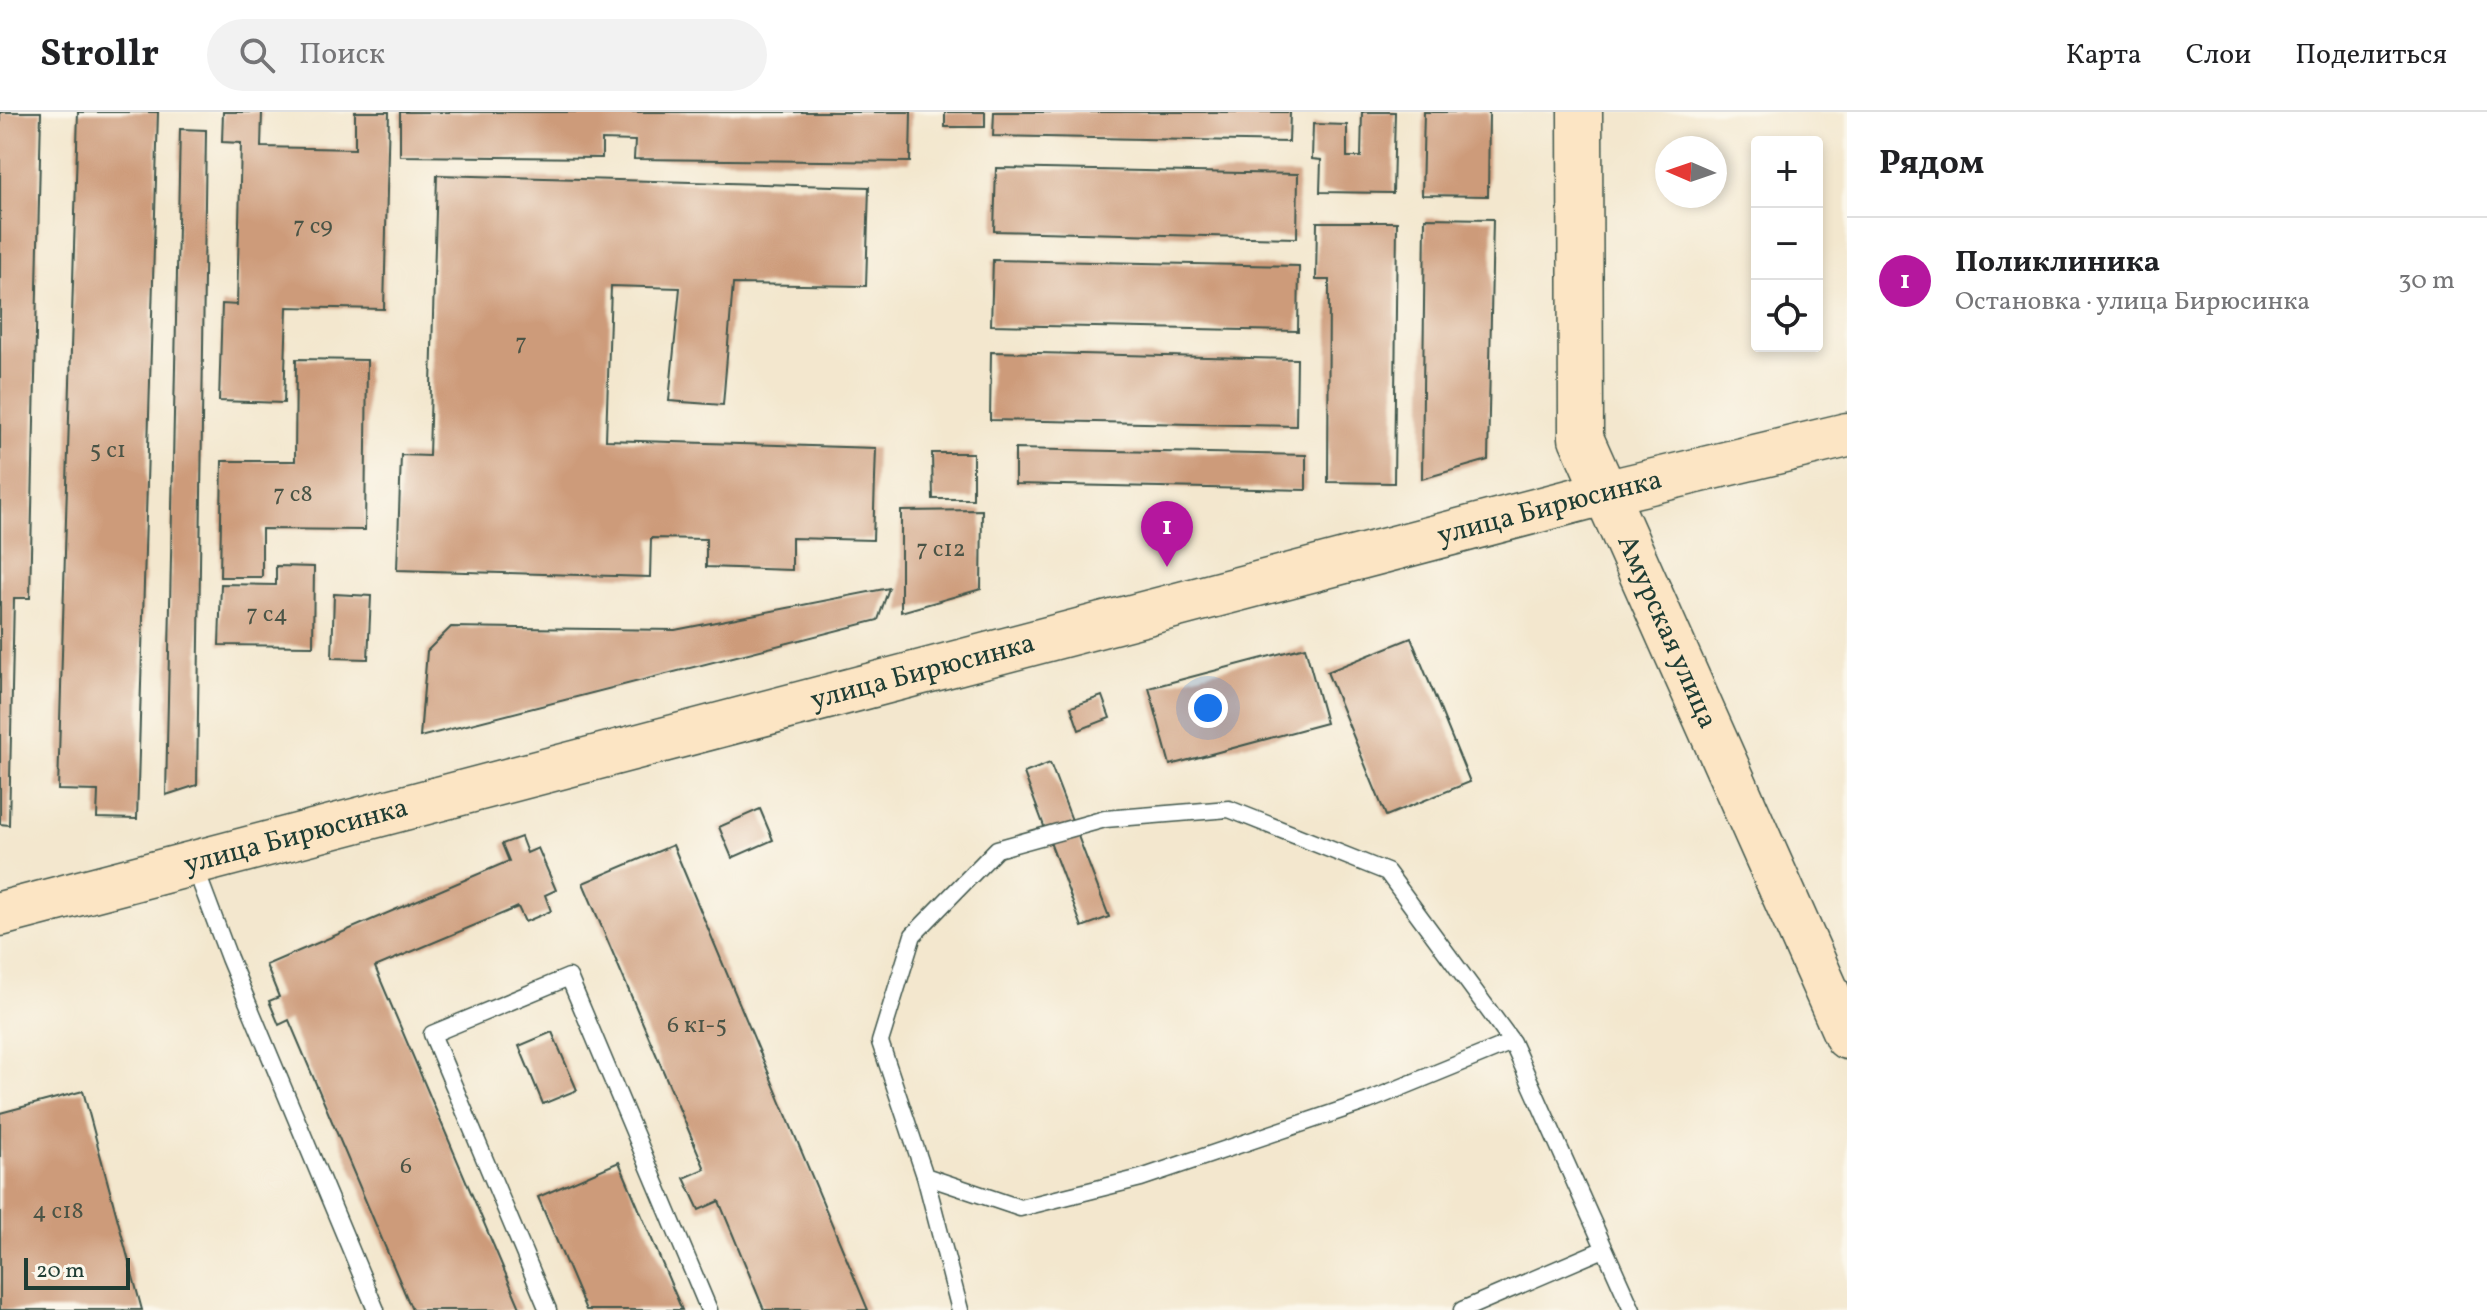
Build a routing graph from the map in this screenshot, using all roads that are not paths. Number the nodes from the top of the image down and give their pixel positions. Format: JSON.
{"nodes":[{"id":1,"x":1580,"y":112,"type":"edge"},
{"id":2,"x":1847,"y":435,"type":"edge"},
{"id":3,"x":1604,"y":493,"type":"junction"},
{"id":4,"x":193,"y":863,"type":"junction"},
{"id":5,"x":0,"y":914,"type":"edge"},
{"id":6,"x":1847,"y":1037,"type":"edge"},
{"id":7,"x":1512,"y":1042,"type":"junction"},
{"id":8,"x":925,"y":1176,"type":"junction"},
{"id":9,"x":1604,"y":1249,"type":"junction"},
{"id":10,"x":376,"y":1310,"type":"edge"},
{"id":11,"x":548,"y":1310,"type":"edge"},
{"id":12,"x":709,"y":1310,"type":"edge"},
{"id":13,"x":960,"y":1310,"type":"edge"},
{"id":14,"x":1462,"y":1310,"type":"edge"},
{"id":15,"x":1632,"y":1310,"type":"edge"}],
"edges":[{"from":1,"to":3,"type":"main road","name":"Амурская улица"},
{"from":2,"to":3,"type":"main road","name":"улица Бирюсинка"},
{"from":3,"to":4,"type":"main road","name":"улица Бирюсинка"},
{"from":3,"to":6,"type":"main road","name":"Амурская улица"},
{"from":4,"to":5,"type":"main road","name":"улица Бирюсинка"},
{"from":4,"to":10,"type":"lane"},
{"from":7,"to":8,"type":"lane"},
{"from":7,"to":8,"type":"lane"},
{"from":7,"to":9,"type":"lane"},
{"from":8,"to":13,"type":"lane"},
{"from":9,"to":14,"type":"lane"},
{"from":9,"to":15,"type":"lane"},
{"from":11,"to":12,"type":"lane"}]}
